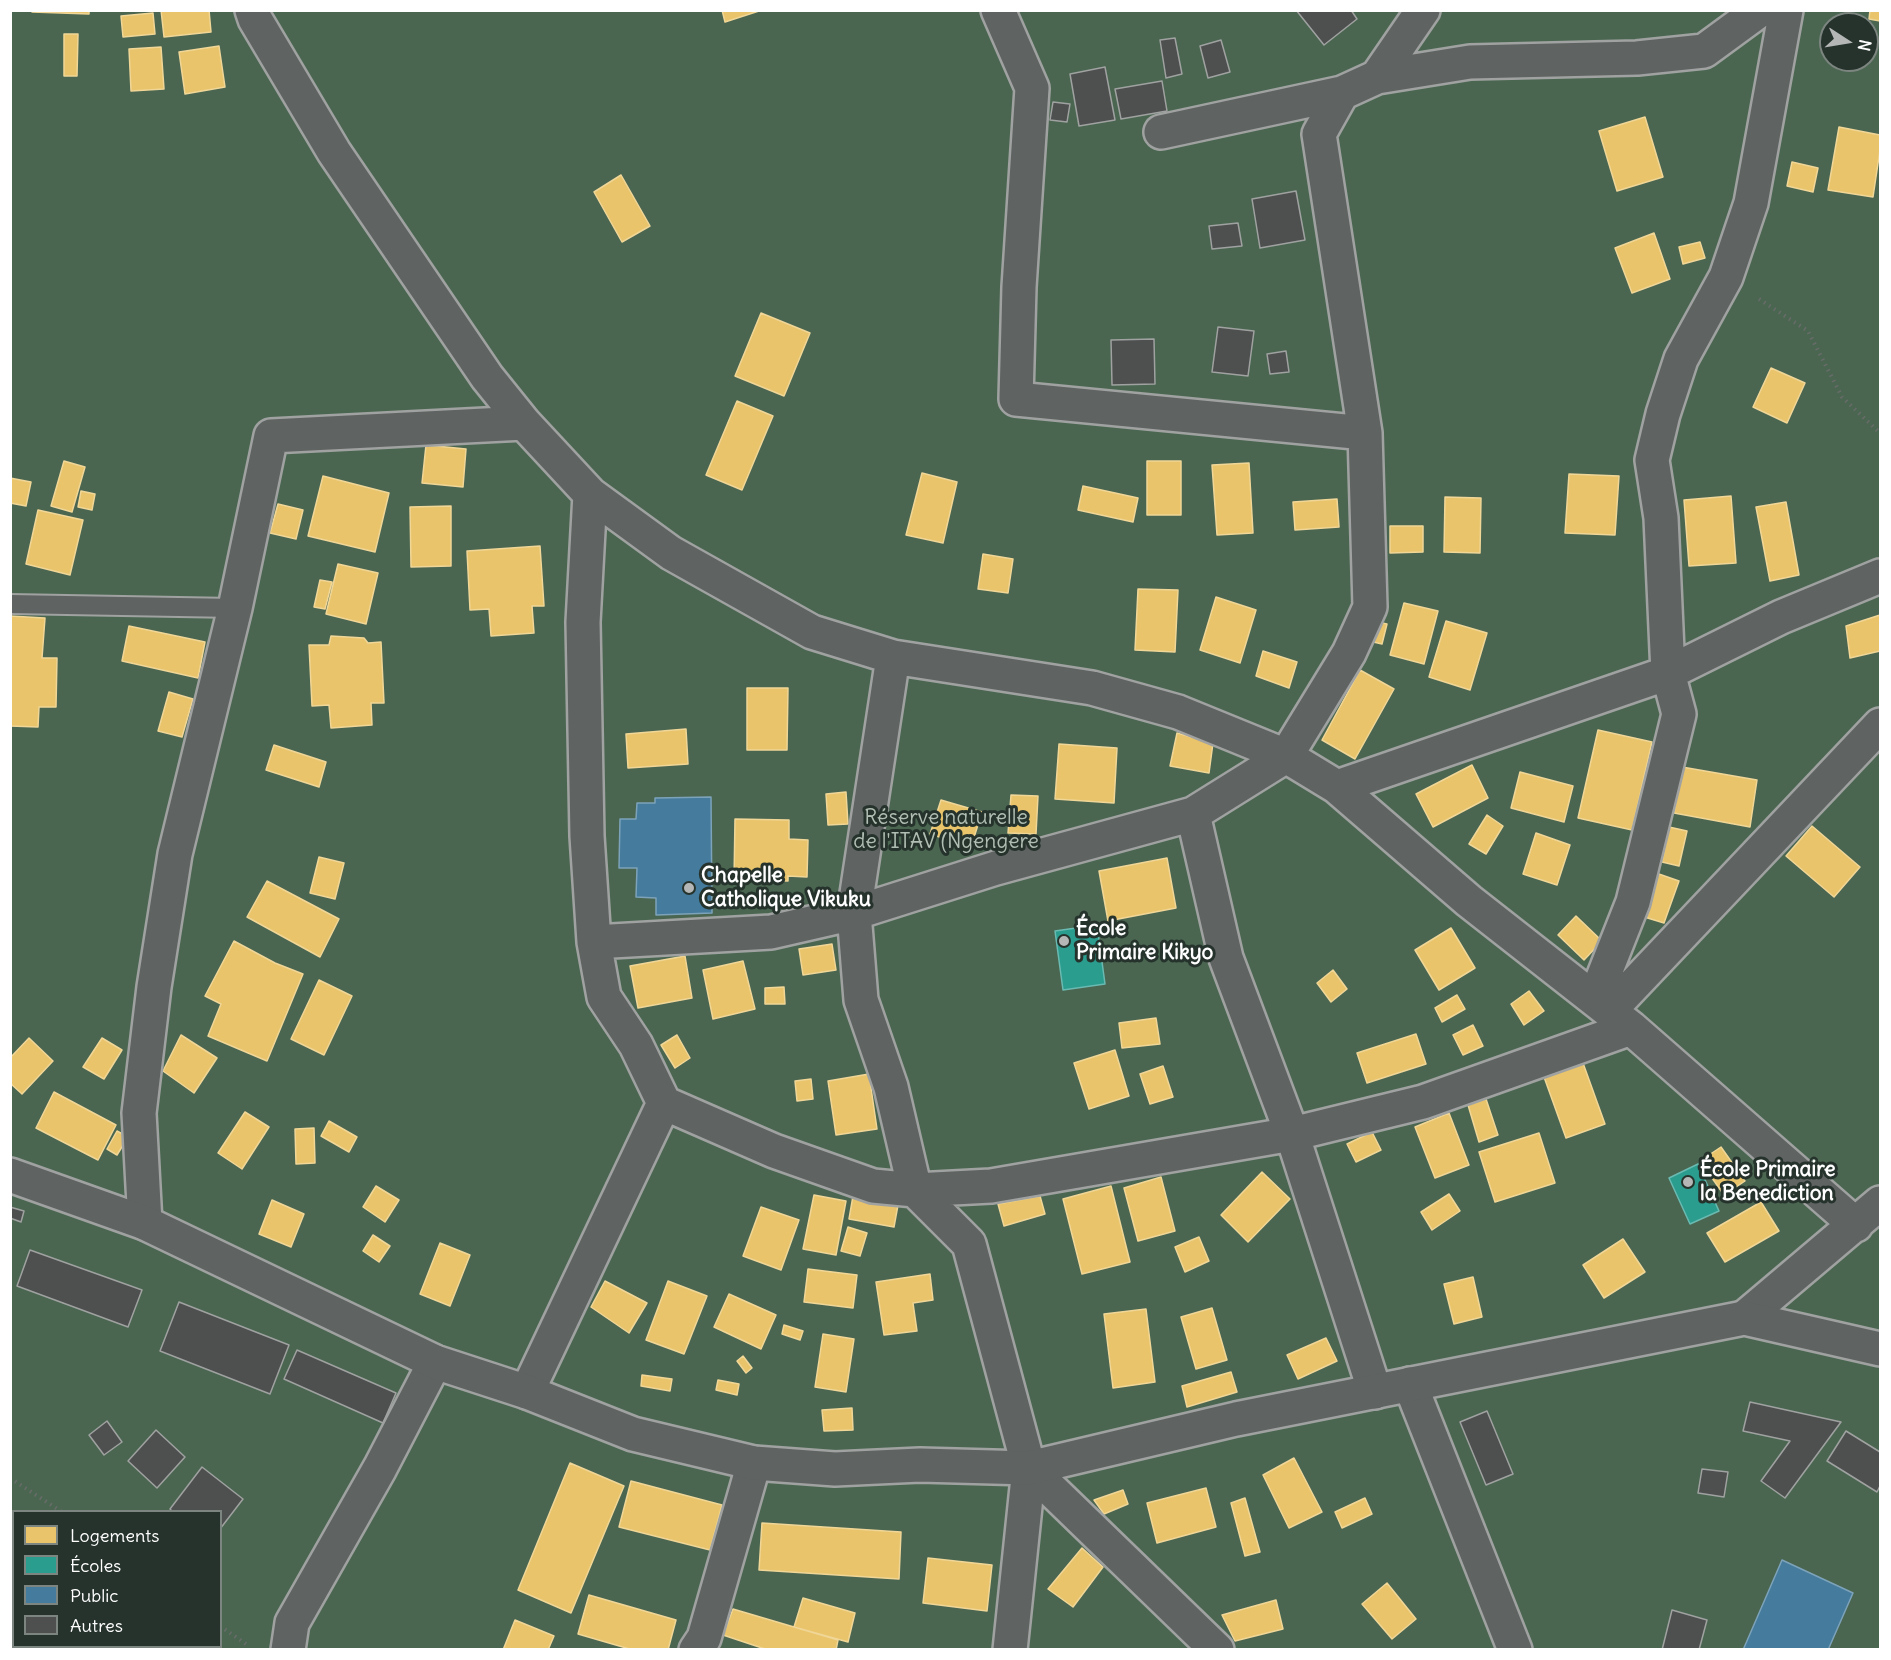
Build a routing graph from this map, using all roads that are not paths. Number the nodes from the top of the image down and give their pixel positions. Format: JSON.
{"nodes":[{"id":1,"x":252,"y":10,"type":"edge"},
{"id":2,"x":998,"y":10,"type":"edge"},
{"id":3,"x":1423,"y":10,"type":"edge"},
{"id":4,"x":1760,"y":10,"type":"edge"},
{"id":5,"x":1786,"y":10,"type":"edge"},
{"id":6,"x":1377,"y":77,"type":"junction"},
{"id":7,"x":1342,"y":93,"type":"junction"},
{"id":8,"x":1161,"y":132,"type":"dead end"},
{"id":9,"x":524,"y":423,"type":"junction"},
{"id":10,"x":1365,"y":433,"type":"junction"},
{"id":11,"x":590,"y":494,"type":"junction"},
{"id":12,"x":1881,"y":576,"type":"edge"},
{"id":13,"x":10,"y":604,"type":"edge"},
{"id":14,"x":235,"y":608,"type":"junction"},
{"id":15,"x":893,"y":657,"type":"junction"},
{"id":16,"x":1668,"y":673,"type":"junction"},
{"id":17,"x":1881,"y":725,"type":"edge"},
{"id":18,"x":1286,"y":756,"type":"junction"},
{"id":19,"x":1337,"y":787,"type":"junction"},
{"id":20,"x":1193,"y":814,"type":"junction"},
{"id":21,"x":854,"y":913,"type":"junction"},
{"id":22,"x":594,"y":942,"type":"junction"},
{"id":23,"x":1612,"y":1012,"type":"junction"},
{"id":24,"x":664,"y":1103,"type":"junction"},
{"id":25,"x":1292,"y":1134,"type":"junction"},
{"id":26,"x":10,"y":1175,"type":"edge"},
{"id":27,"x":915,"y":1190,"type":"junction"},
{"id":28,"x":1881,"y":1203,"type":"edge"},
{"id":29,"x":145,"y":1223,"type":"junction"},
{"id":30,"x":1856,"y":1225,"type":"junction"},
{"id":31,"x":1744,"y":1318,"type":"junction"},
{"id":32,"x":1881,"y":1349,"type":"edge"},
{"id":33,"x":435,"y":1362,"type":"junction"},
{"id":34,"x":1410,"y":1384,"type":"junction"},
{"id":35,"x":527,"y":1392,"type":"junction"},
{"id":36,"x":1375,"y":1392,"type":"junction"},
{"id":37,"x":754,"y":1463,"type":"junction"},
{"id":38,"x":1029,"y":1468,"type":"junction"},
{"id":39,"x":288,"y":1650,"type":"edge"},
{"id":40,"x":696,"y":1650,"type":"edge"},
{"id":41,"x":1010,"y":1650,"type":"edge"},
{"id":42,"x":1217,"y":1650,"type":"edge"},
{"id":43,"x":1515,"y":1650,"type":"edge"}],
"edges":[{"from":1,"to":9,"type":"street"},
{"from":2,"to":10,"type":"street"},
{"from":3,"to":6,"type":"street"},
{"from":4,"to":6,"type":"street"},
{"from":5,"to":16,"type":"street"},
{"from":6,"to":7,"type":"street"},
{"from":7,"to":8,"type":"street"},
{"from":7,"to":10,"type":"street"},
{"from":9,"to":11,"type":"street"},
{"from":9,"to":14,"type":"street"},
{"from":10,"to":18,"type":"street"},
{"from":11,"to":15,"type":"street"},
{"from":11,"to":22,"type":"street"},
{"from":12,"to":16,"type":"street"},
{"from":13,"to":14,"type":"lane"},
{"from":14,"to":29,"type":"street"},
{"from":15,"to":18,"type":"street"},
{"from":15,"to":21,"type":"street"},
{"from":16,"to":19,"type":"street"},
{"from":16,"to":23,"type":"street"},
{"from":17,"to":23,"type":"street"},
{"from":18,"to":19,"type":"street"},
{"from":18,"to":20,"type":"street"},
{"from":19,"to":23,"type":"street"},
{"from":20,"to":21,"type":"street"},
{"from":20,"to":25,"type":"street"},
{"from":21,"to":22,"type":"street"},
{"from":21,"to":27,"type":"street"},
{"from":22,"to":24,"type":"street"},
{"from":23,"to":25,"type":"street"},
{"from":23,"to":30,"type":"street"},
{"from":24,"to":27,"type":"street"},
{"from":24,"to":35,"type":"street"},
{"from":25,"to":27,"type":"street"},
{"from":25,"to":36,"type":"street"},
{"from":26,"to":29,"type":"street"},
{"from":27,"to":38,"type":"street"},
{"from":28,"to":30,"type":"street"},
{"from":29,"to":33,"type":"street"},
{"from":30,"to":31,"type":"street"},
{"from":31,"to":32,"type":"street"},
{"from":31,"to":34,"type":"street"},
{"from":33,"to":35,"type":"street"},
{"from":33,"to":39,"type":"street"},
{"from":34,"to":36,"type":"street"},
{"from":34,"to":43,"type":"street"},
{"from":35,"to":37,"type":"street"},
{"from":36,"to":38,"type":"street"},
{"from":37,"to":38,"type":"street"},
{"from":37,"to":40,"type":"street"},
{"from":38,"to":41,"type":"street"},
{"from":38,"to":42,"type":"street"}]}
